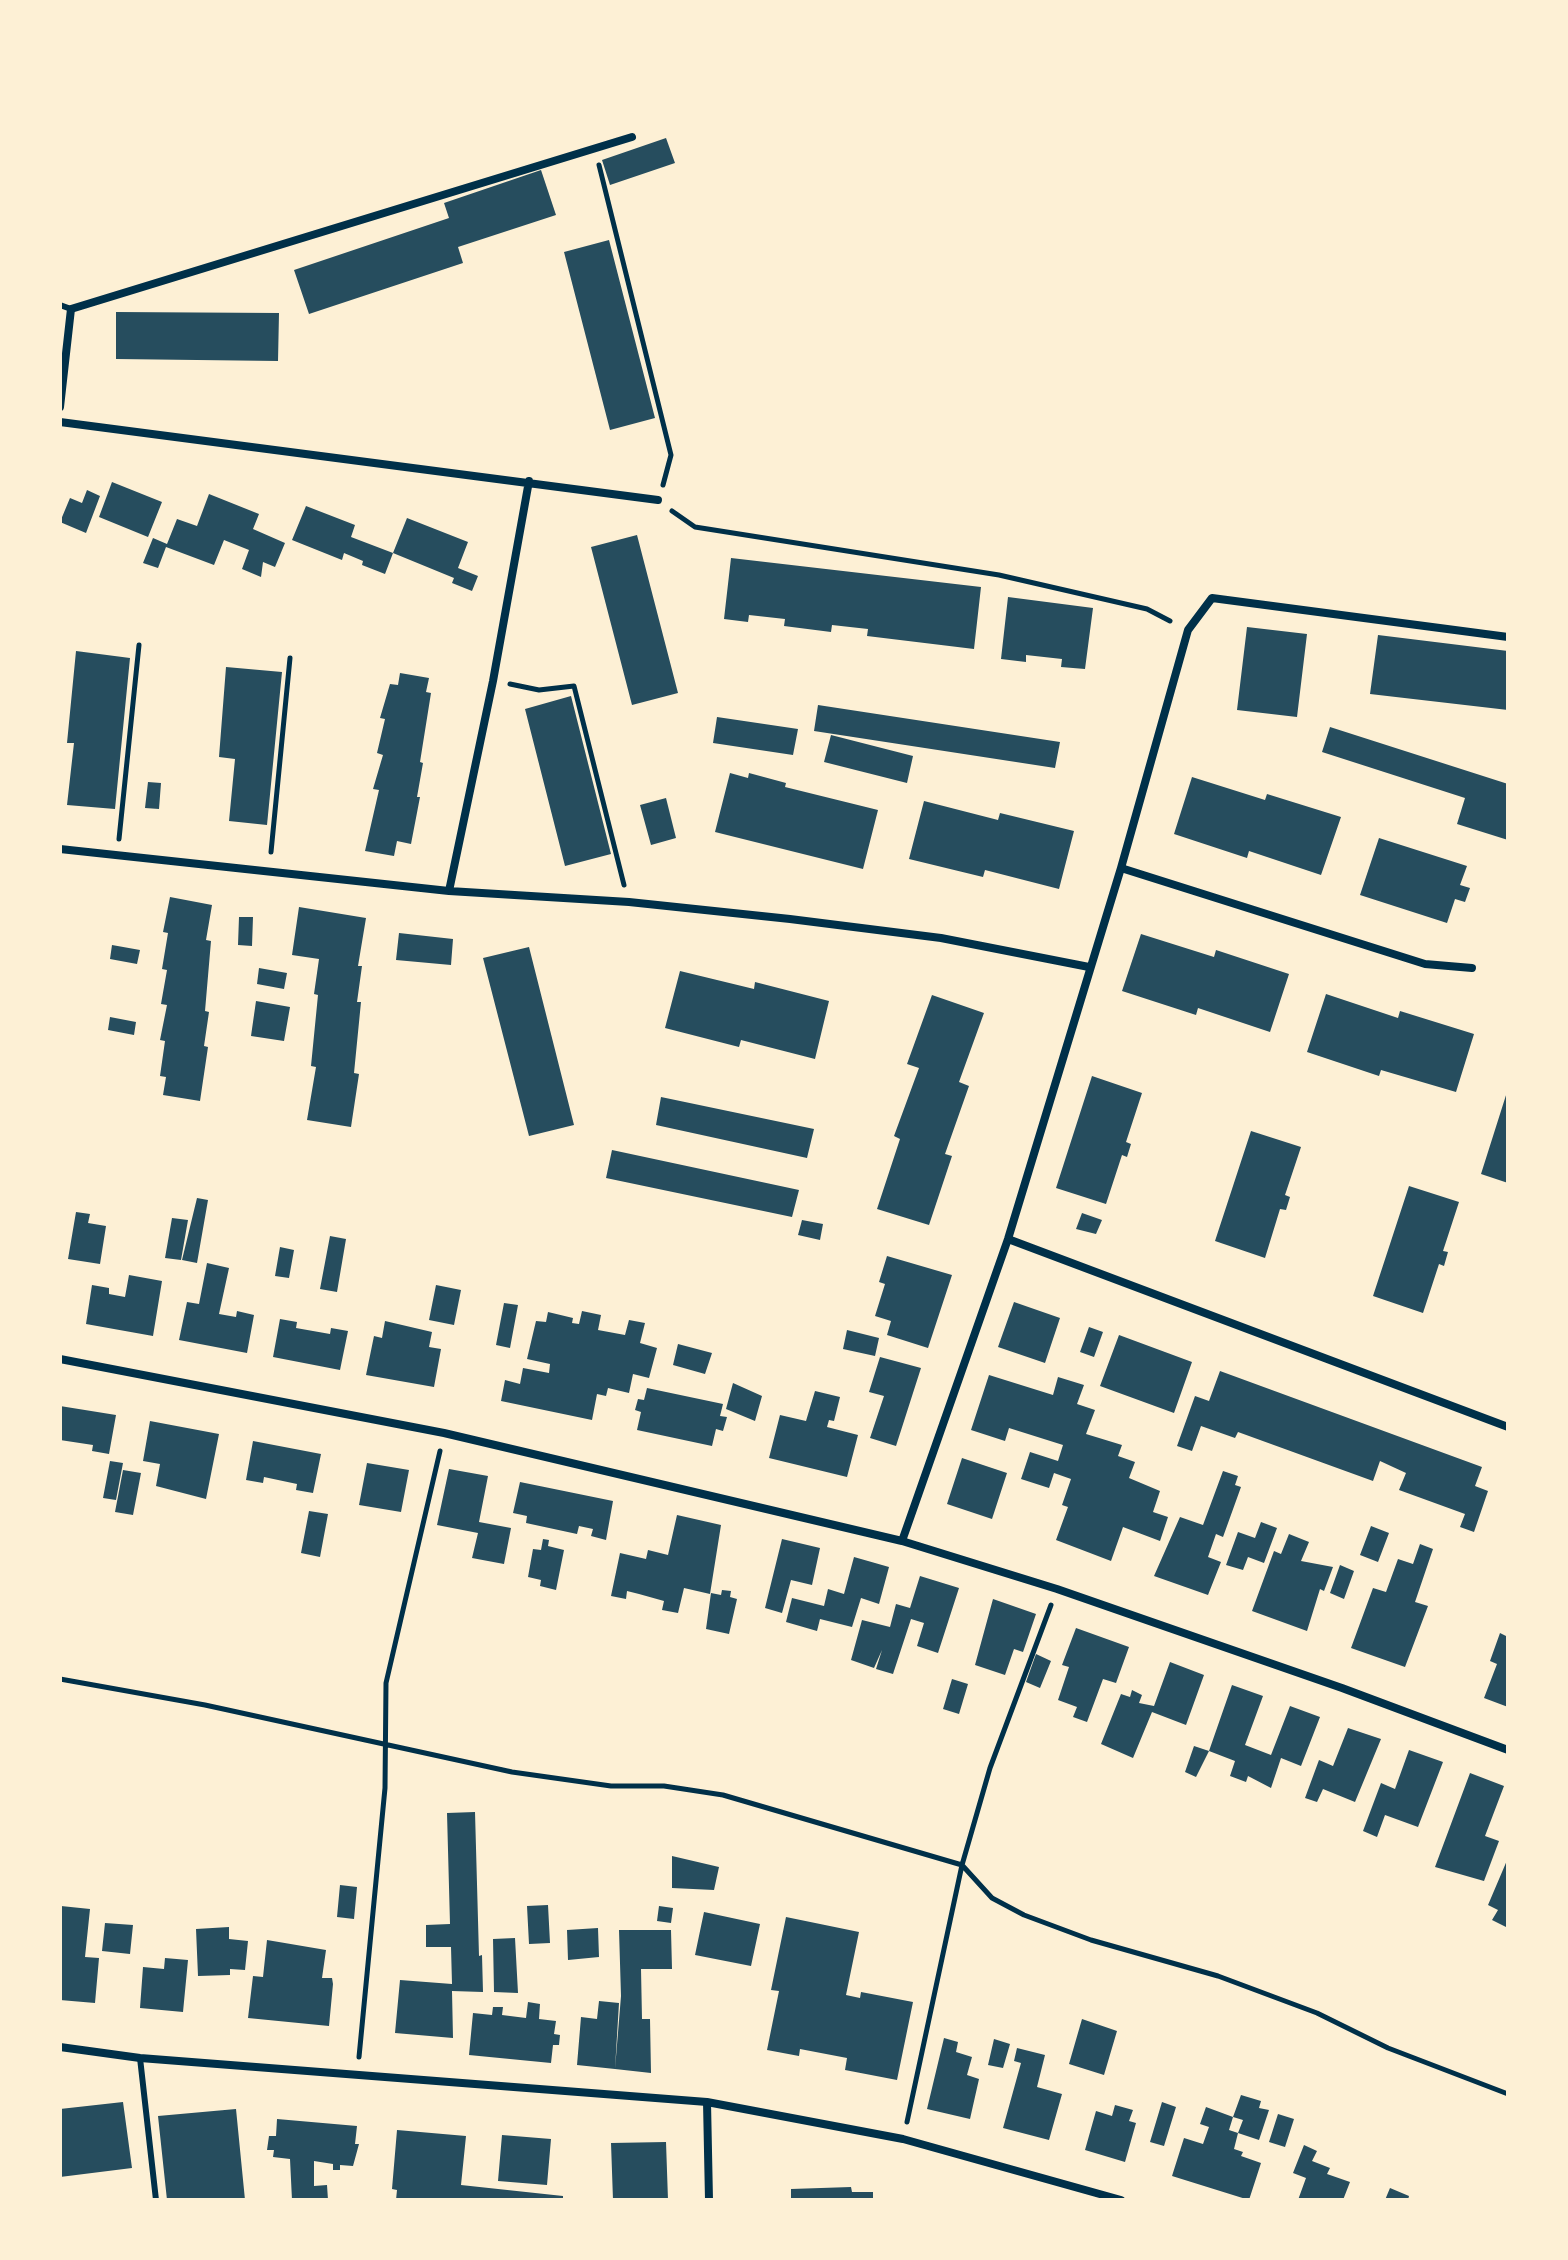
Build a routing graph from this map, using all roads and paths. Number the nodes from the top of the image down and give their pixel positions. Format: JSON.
{"nodes":[{"id":1,"x":632,"y":137,"type":"dead end"},
{"id":2,"x":595,"y":148,"type":"junction"},
{"id":3,"x":60,"y":305,"type":"edge"},
{"id":4,"x":71,"y":309,"type":"junction"},
{"id":5,"x":60,"y":407,"type":"edge"},
{"id":6,"x":60,"y":422,"type":"edge"},
{"id":7,"x":529,"y":481,"type":"junction"},
{"id":8,"x":658,"y":500,"type":"junction"},
{"id":9,"x":1188,"y":630,"type":"junction"},
{"id":10,"x":1508,"y":637,"type":"edge"},
{"id":11,"x":139,"y":645,"type":"dead end"},
{"id":12,"x":290,"y":658,"type":"dead end"},
{"id":13,"x":493,"y":681,"type":"junction"},
{"id":14,"x":60,"y":849,"type":"edge"},
{"id":15,"x":118,"y":855,"type":"junction"},
{"id":16,"x":1121,"y":868,"type":"junction"},
{"id":17,"x":269,"y":872,"type":"junction"},
{"id":18,"x":449,"y":891,"type":"junction"},
{"id":19,"x":629,"y":902,"type":"junction"},
{"id":20,"x":1089,"y":967,"type":"junction"},
{"id":21,"x":1472,"y":968,"type":"dead end"},
{"id":22,"x":1008,"y":1239,"type":"junction"},
{"id":23,"x":60,"y":1359,"type":"edge"},
{"id":24,"x":1508,"y":1427,"type":"edge"},
{"id":25,"x":444,"y":1433,"type":"junction"},
{"id":26,"x":902,"y":1541,"type":"junction"},
{"id":27,"x":1057,"y":1589,"type":"junction"},
{"id":28,"x":60,"y":1679,"type":"edge"},
{"id":29,"x":386,"y":1746,"type":"junction"},
{"id":30,"x":1508,"y":1750,"type":"edge"},
{"id":31,"x":962,"y":1865,"type":"junction"},
{"id":32,"x":60,"y":2047,"type":"edge"},
{"id":33,"x":140,"y":2058,"type":"junction"},
{"id":34,"x":358,"y":2074,"type":"junction"},
{"id":35,"x":1508,"y":2094,"type":"edge"},
{"id":36,"x":707,"y":2102,"type":"junction"},
{"id":37,"x":903,"y":2139,"type":"junction"},
{"id":38,"x":156,"y":2200,"type":"edge"},
{"id":39,"x":709,"y":2200,"type":"edge"},
{"id":40,"x":1121,"y":2200,"type":"edge"}],
"edges":[{"from":1,"to":2,"type":"street"},
{"from":2,"to":4,"type":"street"},
{"from":2,"to":8,"type":"path"},
{"from":3,"to":4,"type":"lane"},
{"from":4,"to":5,"type":"street"},
{"from":6,"to":7,"type":"street"},
{"from":7,"to":8,"type":"street"},
{"from":7,"to":13,"type":"street"},
{"from":8,"to":9,"type":"path"},
{"from":9,"to":10,"type":"street"},
{"from":9,"to":16,"type":"street"},
{"from":11,"to":15,"type":"path"},
{"from":12,"to":17,"type":"path"},
{"from":13,"to":18,"type":"street"},
{"from":13,"to":19,"type":"path"},
{"from":14,"to":15,"type":"street"},
{"from":15,"to":17,"type":"street"},
{"from":16,"to":20,"type":"street"},
{"from":16,"to":21,"type":"street"},
{"from":17,"to":18,"type":"street"},
{"from":18,"to":19,"type":"street"},
{"from":19,"to":20,"type":"street"},
{"from":20,"to":22,"type":"street"},
{"from":22,"to":24,"type":"street"},
{"from":22,"to":26,"type":"street"},
{"from":23,"to":25,"type":"street"},
{"from":25,"to":26,"type":"street"},
{"from":25,"to":29,"type":"path"},
{"from":26,"to":27,"type":"street"},
{"from":27,"to":30,"type":"street"},
{"from":27,"to":31,"type":"path"},
{"from":28,"to":29,"type":"path"},
{"from":29,"to":31,"type":"path"},
{"from":29,"to":34,"type":"path"},
{"from":31,"to":35,"type":"path"},
{"from":31,"to":37,"type":"path"},
{"from":32,"to":33,"type":"street"},
{"from":33,"to":34,"type":"street"},
{"from":33,"to":38,"type":"lane"},
{"from":34,"to":36,"type":"street"},
{"from":36,"to":37,"type":"street"},
{"from":36,"to":39,"type":"street"},
{"from":37,"to":40,"type":"street"}]}
